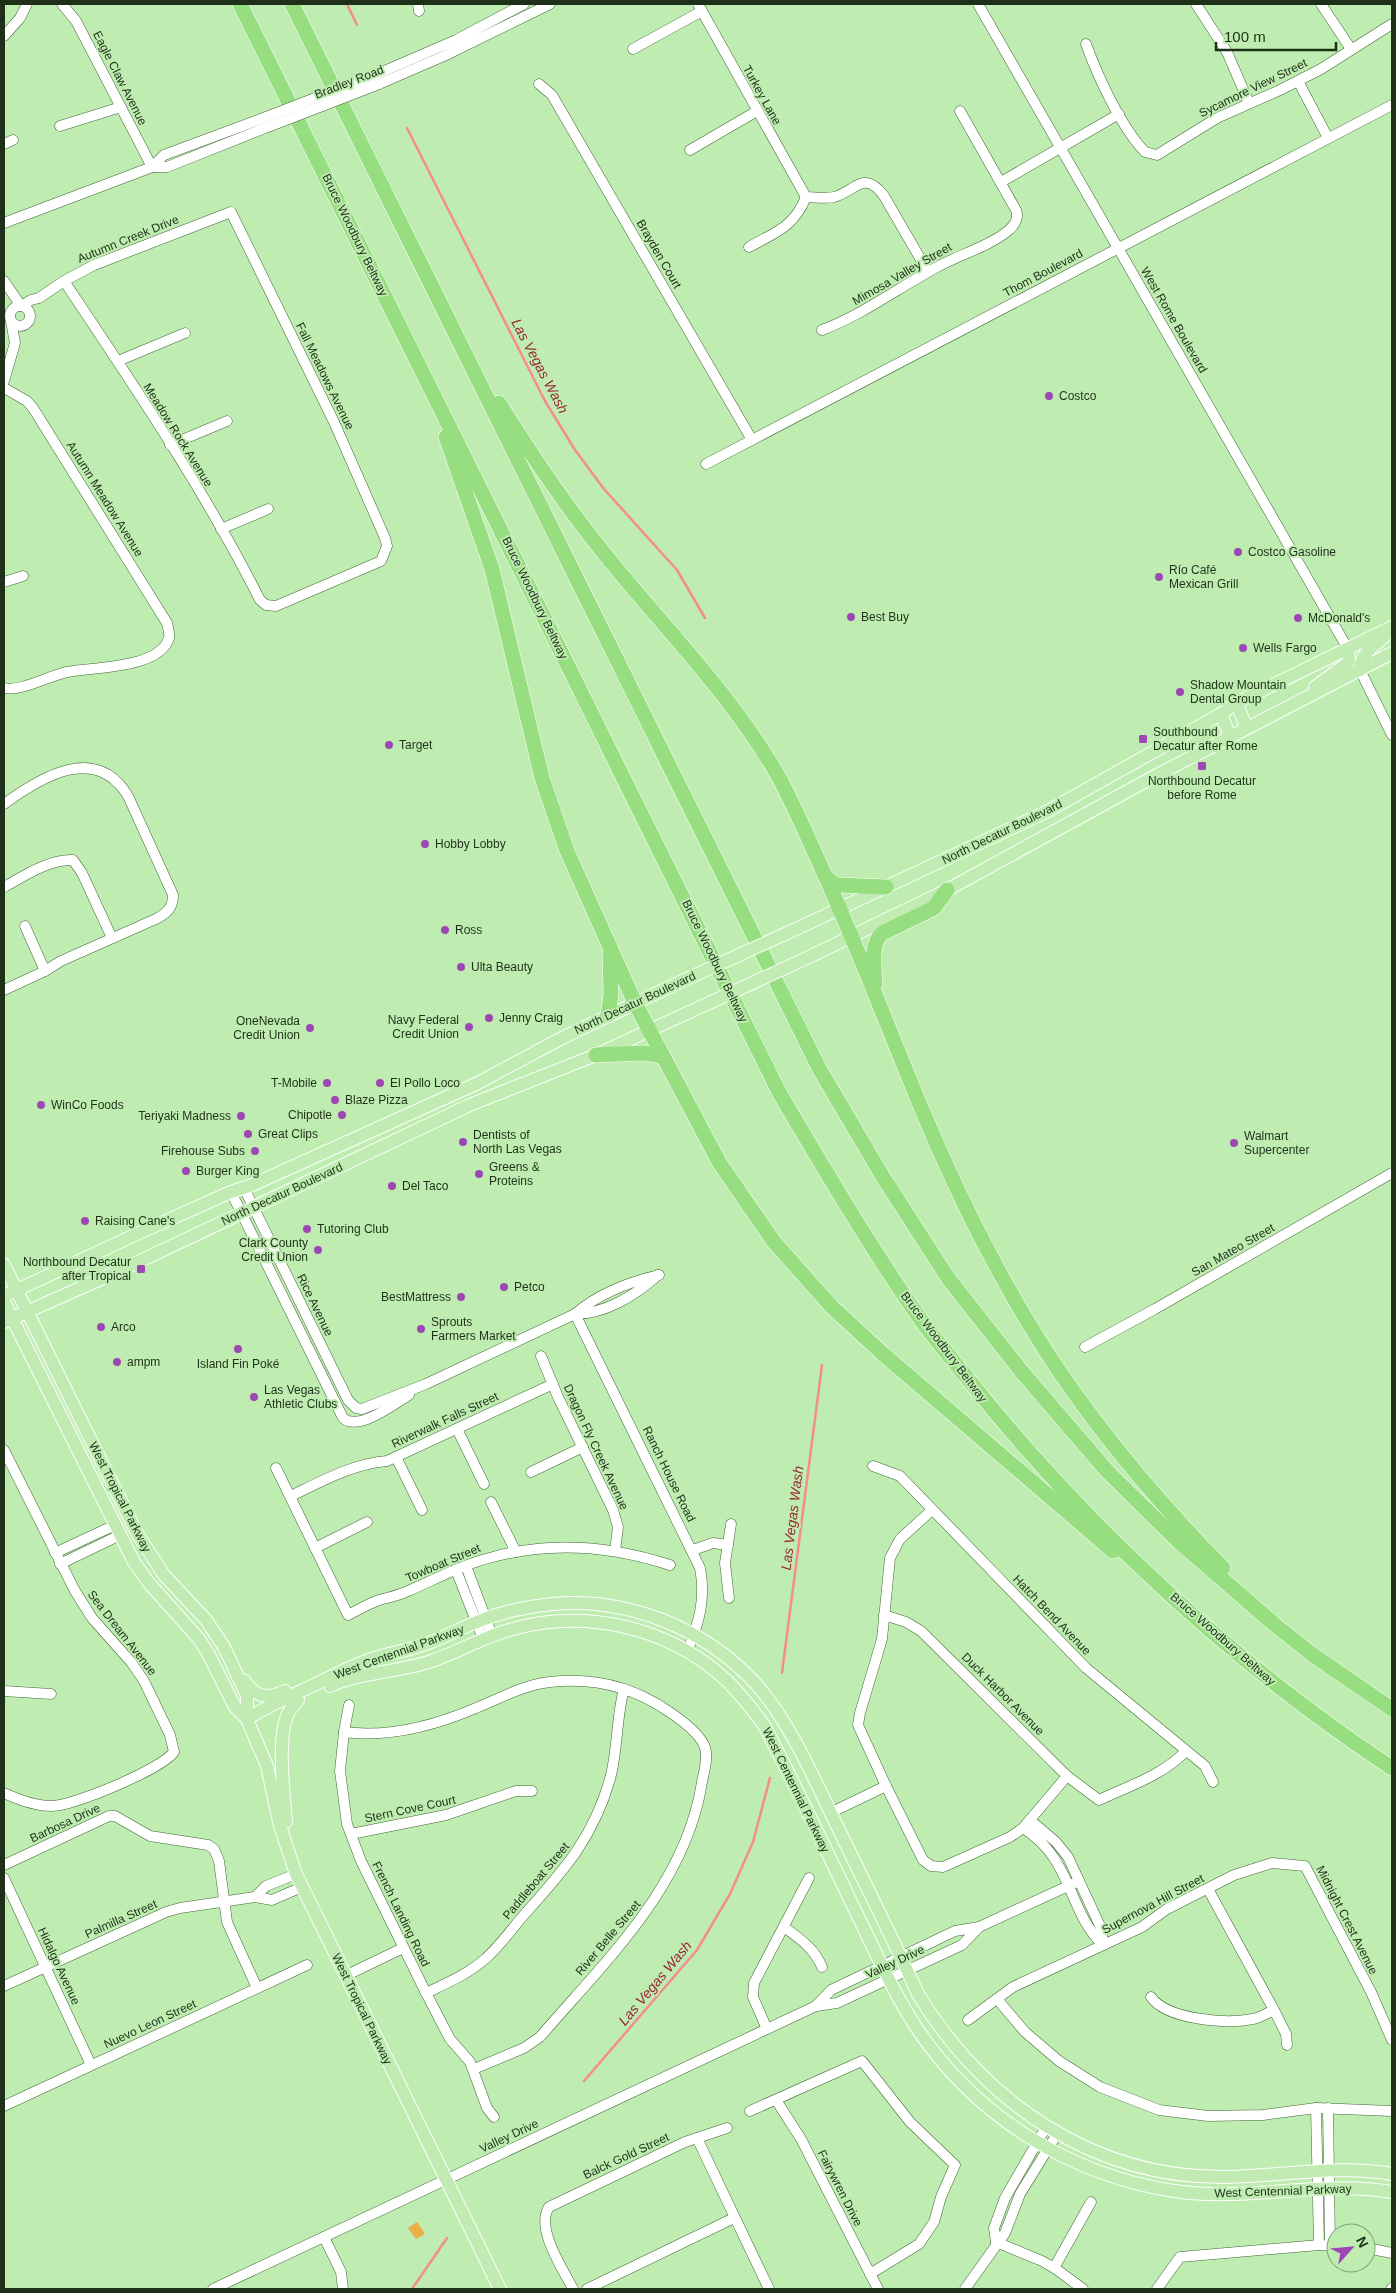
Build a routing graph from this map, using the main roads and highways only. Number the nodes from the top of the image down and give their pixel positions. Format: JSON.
{"nodes":[{"id":1,"x":240,"y":4,"type":"edge"},
{"id":2,"x":292,"y":4,"type":"edge"},
{"id":3,"x":453,"y":330,"type":"junction"},
{"id":4,"x":423,"y":372,"type":"junction"},
{"id":5,"x":1392,"y":628,"type":"edge"},
{"id":6,"x":1348,"y":649,"type":"junction"},
{"id":7,"x":1392,"y":653,"type":"edge"},
{"id":8,"x":1360,"y":670,"type":"junction"},
{"id":9,"x":1236,"y":703,"type":"junction"},
{"id":10,"x":1296,"y":703,"type":"junction"},
{"id":11,"x":1221,"y":714,"type":"junction"},
{"id":12,"x":1247,"y":728,"type":"junction"},
{"id":13,"x":1230,"y":736,"type":"junction"},
{"id":14,"x":826,"y":877,"type":"junction"},
{"id":15,"x":886,"y":887,"type":"junction"},
{"id":16,"x":948,"y":890,"type":"junction"},
{"id":17,"x":841,"y":908,"type":"junction"},
{"id":18,"x":853,"y":936,"type":"junction"},
{"id":19,"x":610,"y":948,"type":"junction"},
{"id":20,"x":875,"y":993,"type":"junction"},
{"id":21,"x":635,"y":1003,"type":"junction"},
{"id":22,"x":608,"y":1015,"type":"junction"},
{"id":23,"x":649,"y":1030,"type":"junction"},
{"id":24,"x":596,"y":1055,"type":"junction"},
{"id":25,"x":662,"y":1056,"type":"junction"},
{"id":26,"x":4,"y":1264,"type":"edge"},
{"id":27,"x":18,"y":1290,"type":"junction"},
{"id":28,"x":4,"y":1296,"type":"edge"},
{"id":29,"x":4,"y":1302,"type":"edge"},
{"id":30,"x":28,"y":1311,"type":"junction"},
{"id":31,"x":8,"y":1320,"type":"edge"},
{"id":32,"x":1201,"y":1621,"type":"junction"},
{"id":33,"x":224,"y":1647,"type":"junction"},
{"id":34,"x":1312,"y":1655,"type":"junction"},
{"id":35,"x":378,"y":1657,"type":"junction"},
{"id":36,"x":298,"y":1700,"type":"junction"},
{"id":37,"x":1392,"y":1710,"type":"edge"},
{"id":38,"x":247,"y":1719,"type":"junction"},
{"id":39,"x":1392,"y":1768,"type":"edge"},
{"id":40,"x":289,"y":1857,"type":"junction"},
{"id":41,"x":1392,"y":2174,"type":"edge"},
{"id":42,"x":1392,"y":2192,"type":"edge"},
{"id":43,"x":500,"y":2289,"type":"edge"}],
"edges":[{"from":1,"to":4,"type":"highway","name":"Bruce Woodbury Beltway"},
{"from":2,"to":3,"type":"highway"},
{"from":3,"to":14,"type":"highway"},
{"from":3,"to":34,"type":"highway"},
{"from":4,"to":19,"type":"highway"},
{"from":4,"to":32,"type":"highway","name":"Bruce Woodbury Beltway"},
{"from":5,"to":6,"type":"main road","name":"North Decatur Boulevard"},
{"from":5,"to":8,"type":"main road"},
{"from":6,"to":9,"type":"main road","name":"North Decatur Boulevard"},
{"from":6,"to":10,"type":"main road"},
{"from":7,"to":8,"type":"main road","name":"North Decatur Boulevard"},
{"from":8,"to":10,"type":"main road","name":"North Decatur Boulevard"},
{"from":9,"to":11,"type":"main road","name":"North Decatur Boulevard"},
{"from":9,"to":12,"type":"main road"},
{"from":10,"to":12,"type":"main road","name":"North Decatur Boulevard"},
{"from":11,"to":13,"type":"main road"},
{"from":11,"to":15,"type":"main road","name":"North Decatur Boulevard"},
{"from":12,"to":13,"type":"main road","name":"North Decatur Boulevard"},
{"from":13,"to":16,"type":"main road","name":"North Decatur Boulevard"},
{"from":14,"to":15,"type":"highway"},
{"from":14,"to":17,"type":"highway"},
{"from":15,"to":17,"type":"main road","name":"North Decatur Boulevard"},
{"from":16,"to":18,"type":"main road","name":"North Decatur Boulevard"},
{"from":16,"to":20,"type":"highway"},
{"from":17,"to":18,"type":"highway"},
{"from":17,"to":21,"type":"main road","name":"North Decatur Boulevard","bridge":true},
{"from":18,"to":20,"type":"highway"},
{"from":18,"to":23,"type":"main road","name":"North Decatur Boulevard","bridge":true},
{"from":19,"to":21,"type":"highway"},
{"from":19,"to":22,"type":"highway"},
{"from":20,"to":34,"type":"highway"},
{"from":21,"to":22,"type":"main road","name":"North Decatur Boulevard"},
{"from":21,"to":23,"type":"highway"},
{"from":22,"to":27,"type":"main road","name":"North Decatur Boulevard"},
{"from":23,"to":24,"type":"main road","name":"North Decatur Boulevard"},
{"from":23,"to":25,"type":"highway"},
{"from":24,"to":25,"type":"highway"},
{"from":24,"to":30,"type":"main road","name":"North Decatur Boulevard"},
{"from":25,"to":32,"type":"highway"},
{"from":26,"to":27,"type":"main road","name":"West Tropical Parkway"},
{"from":27,"to":28,"type":"main road","name":"North Decatur Boulevard"},
{"from":27,"to":30,"type":"main road","name":"West Tropical Parkway"},
{"from":29,"to":31,"type":"main road","name":"West Tropical Parkway"},
{"from":30,"to":31,"type":"main road","name":"North Decatur Boulevard"},
{"from":30,"to":33,"type":"main road","name":"West Tropical Parkway"},
{"from":31,"to":38,"type":"main road","name":"West Tropical Parkway"},
{"from":32,"to":39,"type":"highway","name":"Bruce Woodbury Beltway"},
{"from":33,"to":35,"type":"main road"},
{"from":33,"to":38,"type":"main road","name":"West Tropical Parkway"},
{"from":34,"to":37,"type":"highway"},
{"from":35,"to":38,"type":"main road","name":"West Centennial Parkway"},
{"from":35,"to":41,"type":"main road","name":"West Centennial Parkway"},
{"from":36,"to":38,"type":"main road","name":"West Centennial Parkway"},
{"from":36,"to":40,"type":"main road"},
{"from":36,"to":42,"type":"main road","name":"West Centennial Parkway"},
{"from":38,"to":40,"type":"main road","name":"West Tropical Parkway"},
{"from":40,"to":43,"type":"main road","name":"West Tropical Parkway"}]}
